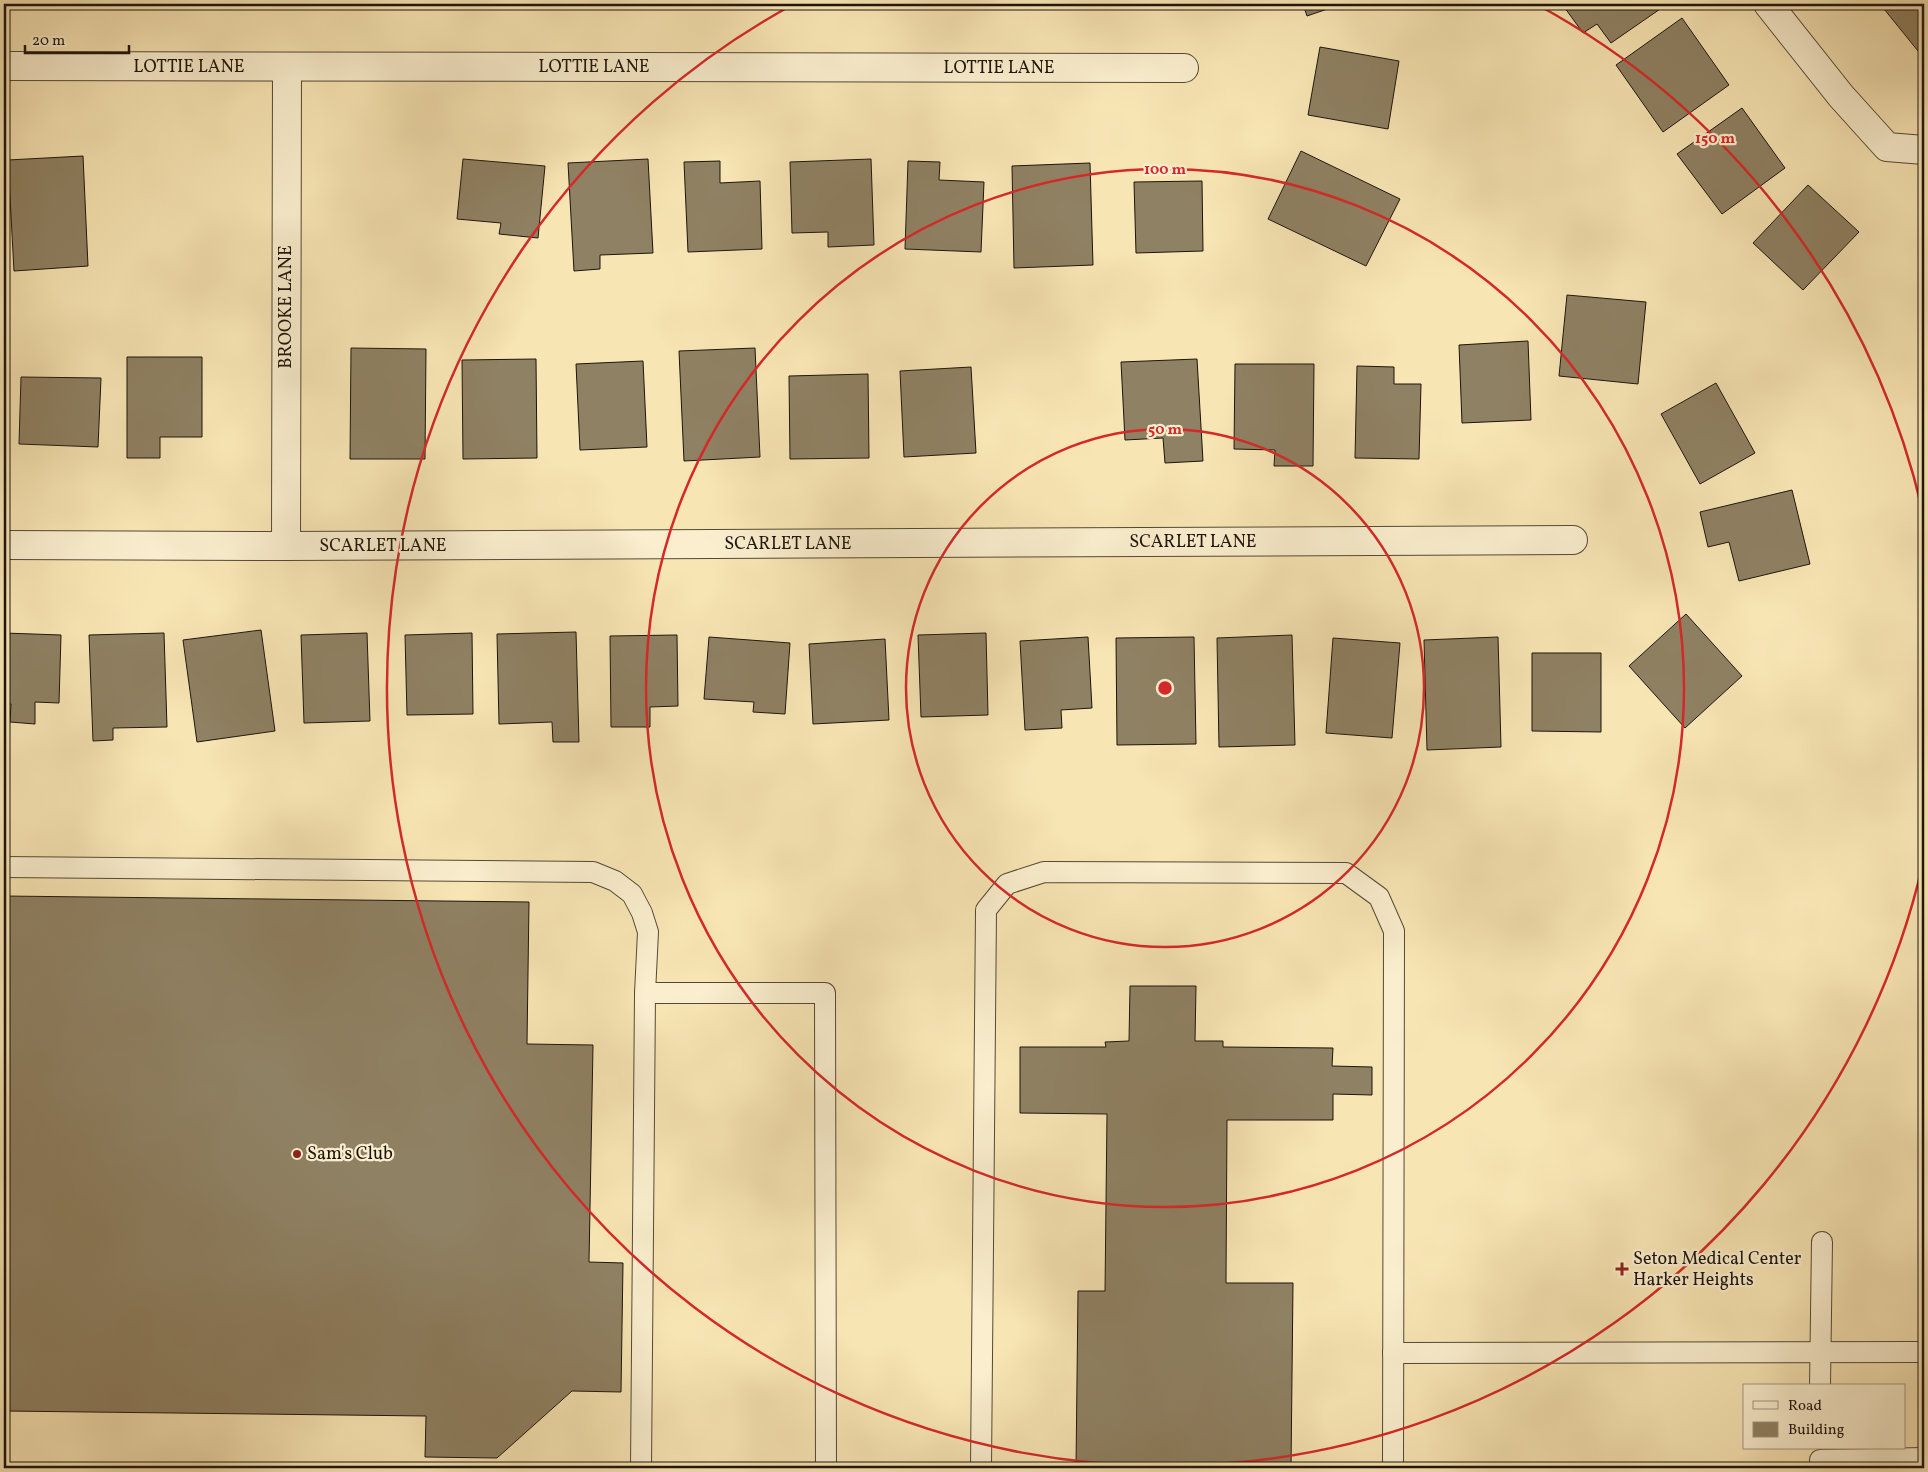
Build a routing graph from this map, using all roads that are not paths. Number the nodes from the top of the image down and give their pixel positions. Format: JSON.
{"nodes":[{"id":1,"x":1768,"y":4,"type":"edge"},
{"id":2,"x":4,"y":66,"type":"edge"},
{"id":3,"x":287,"y":67,"type":"junction"},
{"id":4,"x":1184,"y":68,"type":"dead end"},
{"id":5,"x":1924,"y":150,"type":"edge"},
{"id":6,"x":1573,"y":540,"type":"dead end"},
{"id":7,"x":4,"y":545,"type":"edge"},
{"id":8,"x":286,"y":546,"type":"junction"},
{"id":9,"x":4,"y":867,"type":"edge"},
{"id":10,"x":645,"y":993,"type":"junction"},
{"id":11,"x":1822,"y":1242,"type":"dead end"},
{"id":12,"x":1924,"y":1352,"type":"edge"},
{"id":13,"x":1393,"y":1353,"type":"junction"},
{"id":14,"x":1821,"y":1353,"type":"junction"},
{"id":15,"x":1820,"y":1384,"type":"edge"},
{"id":16,"x":1924,"y":1458,"type":"edge"},
{"id":17,"x":1820,"y":1459,"type":"edge"},
{"id":18,"x":641,"y":1468,"type":"edge"},
{"id":19,"x":826,"y":1468,"type":"edge"},
{"id":20,"x":981,"y":1468,"type":"edge"},
{"id":21,"x":1393,"y":1468,"type":"edge"}],
"edges":[{"from":1,"to":5,"type":"street"},
{"from":2,"to":3,"type":"street","name":"LOTTIE LANE"},
{"from":3,"to":4,"type":"street","name":"LOTTIE LANE"},
{"from":3,"to":8,"type":"street","name":"BROOKE LANE"},
{"from":6,"to":8,"type":"street","name":"SCARLET LANE"},
{"from":7,"to":8,"type":"street","name":"SCARLET LANE"},
{"from":9,"to":10,"type":"lane"},
{"from":10,"to":18,"type":"lane"},
{"from":10,"to":19,"type":"lane"},
{"from":11,"to":14,"type":"lane"},
{"from":12,"to":14,"type":"lane"},
{"from":13,"to":14,"type":"lane"},
{"from":13,"to":20,"type":"lane"},
{"from":13,"to":21,"type":"lane"},
{"from":14,"to":15,"type":"lane"},
{"from":16,"to":17,"type":"lane"}]}
